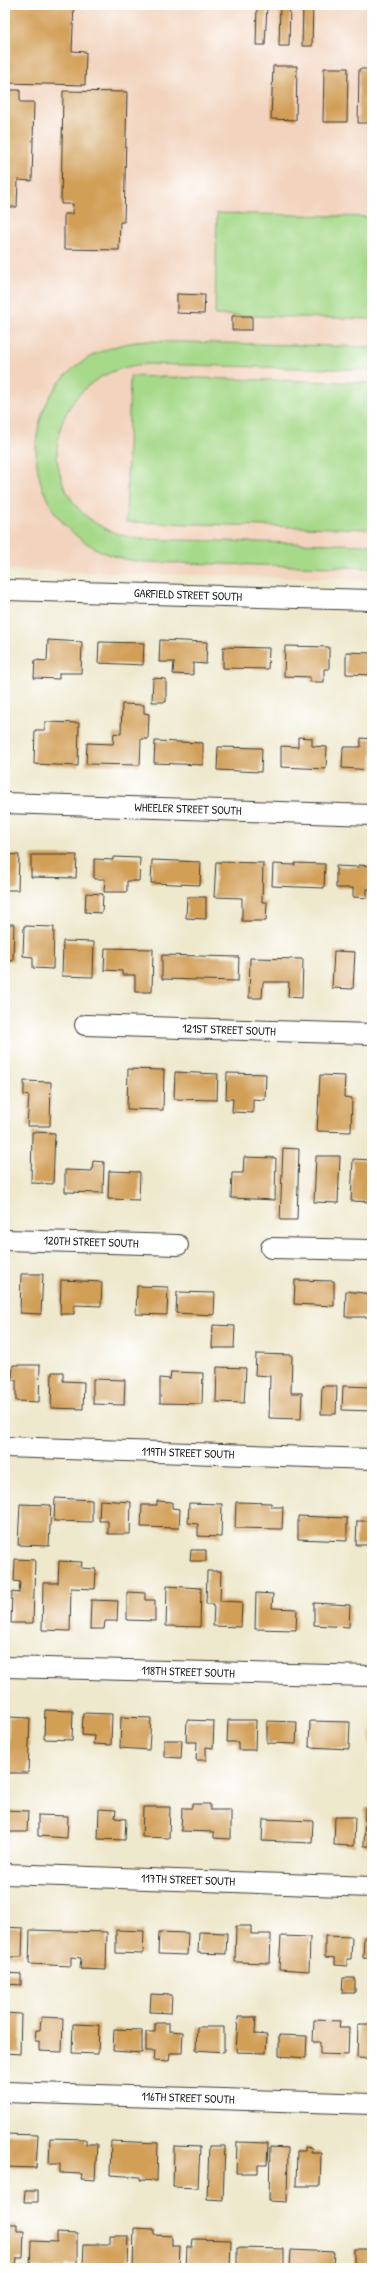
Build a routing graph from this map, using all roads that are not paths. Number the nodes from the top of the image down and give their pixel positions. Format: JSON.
{"nodes":[{"id":1,"x":5,"y":590,"type":"edge"},
{"id":2,"x":372,"y":600,"type":"edge"},
{"id":3,"x":5,"y":803,"type":"edge"},
{"id":4,"x":372,"y":815,"type":"edge"},
{"id":5,"x":85,"y":1025,"type":"dead end"},
{"id":6,"x":372,"y":1034,"type":"edge"},
{"id":7,"x":5,"y":1240,"type":"edge"},
{"id":8,"x":178,"y":1245,"type":"dead end"},
{"id":9,"x":271,"y":1248,"type":"dead end"},
{"id":10,"x":372,"y":1250,"type":"edge"},
{"id":11,"x":5,"y":1447,"type":"edge"},
{"id":12,"x":372,"y":1459,"type":"edge"},
{"id":13,"x":5,"y":1667,"type":"edge"},
{"id":14,"x":372,"y":1676,"type":"edge"},
{"id":15,"x":5,"y":1874,"type":"edge"},
{"id":16,"x":372,"y":1887,"type":"edge"},
{"id":17,"x":5,"y":2092,"type":"edge"},
{"id":18,"x":372,"y":2104,"type":"edge"}],
"edges":[{"from":1,"to":2,"type":"street","name":"GARFIELD STREET SOUTH"},
{"from":3,"to":4,"type":"street","name":"WHEELER STREET SOUTH"},
{"from":5,"to":6,"type":"street","name":"121ST STREET SOUTH"},
{"from":7,"to":8,"type":"street","name":"120TH STREET SOUTH"},
{"from":9,"to":10,"type":"street"},
{"from":11,"to":12,"type":"street","name":"119TH STREET SOUTH"},
{"from":13,"to":14,"type":"street","name":"118TH STREET SOUTH"},
{"from":15,"to":16,"type":"street","name":"117TH STREET SOUTH"},
{"from":17,"to":18,"type":"street","name":"116TH STREET SOUTH"}]}
